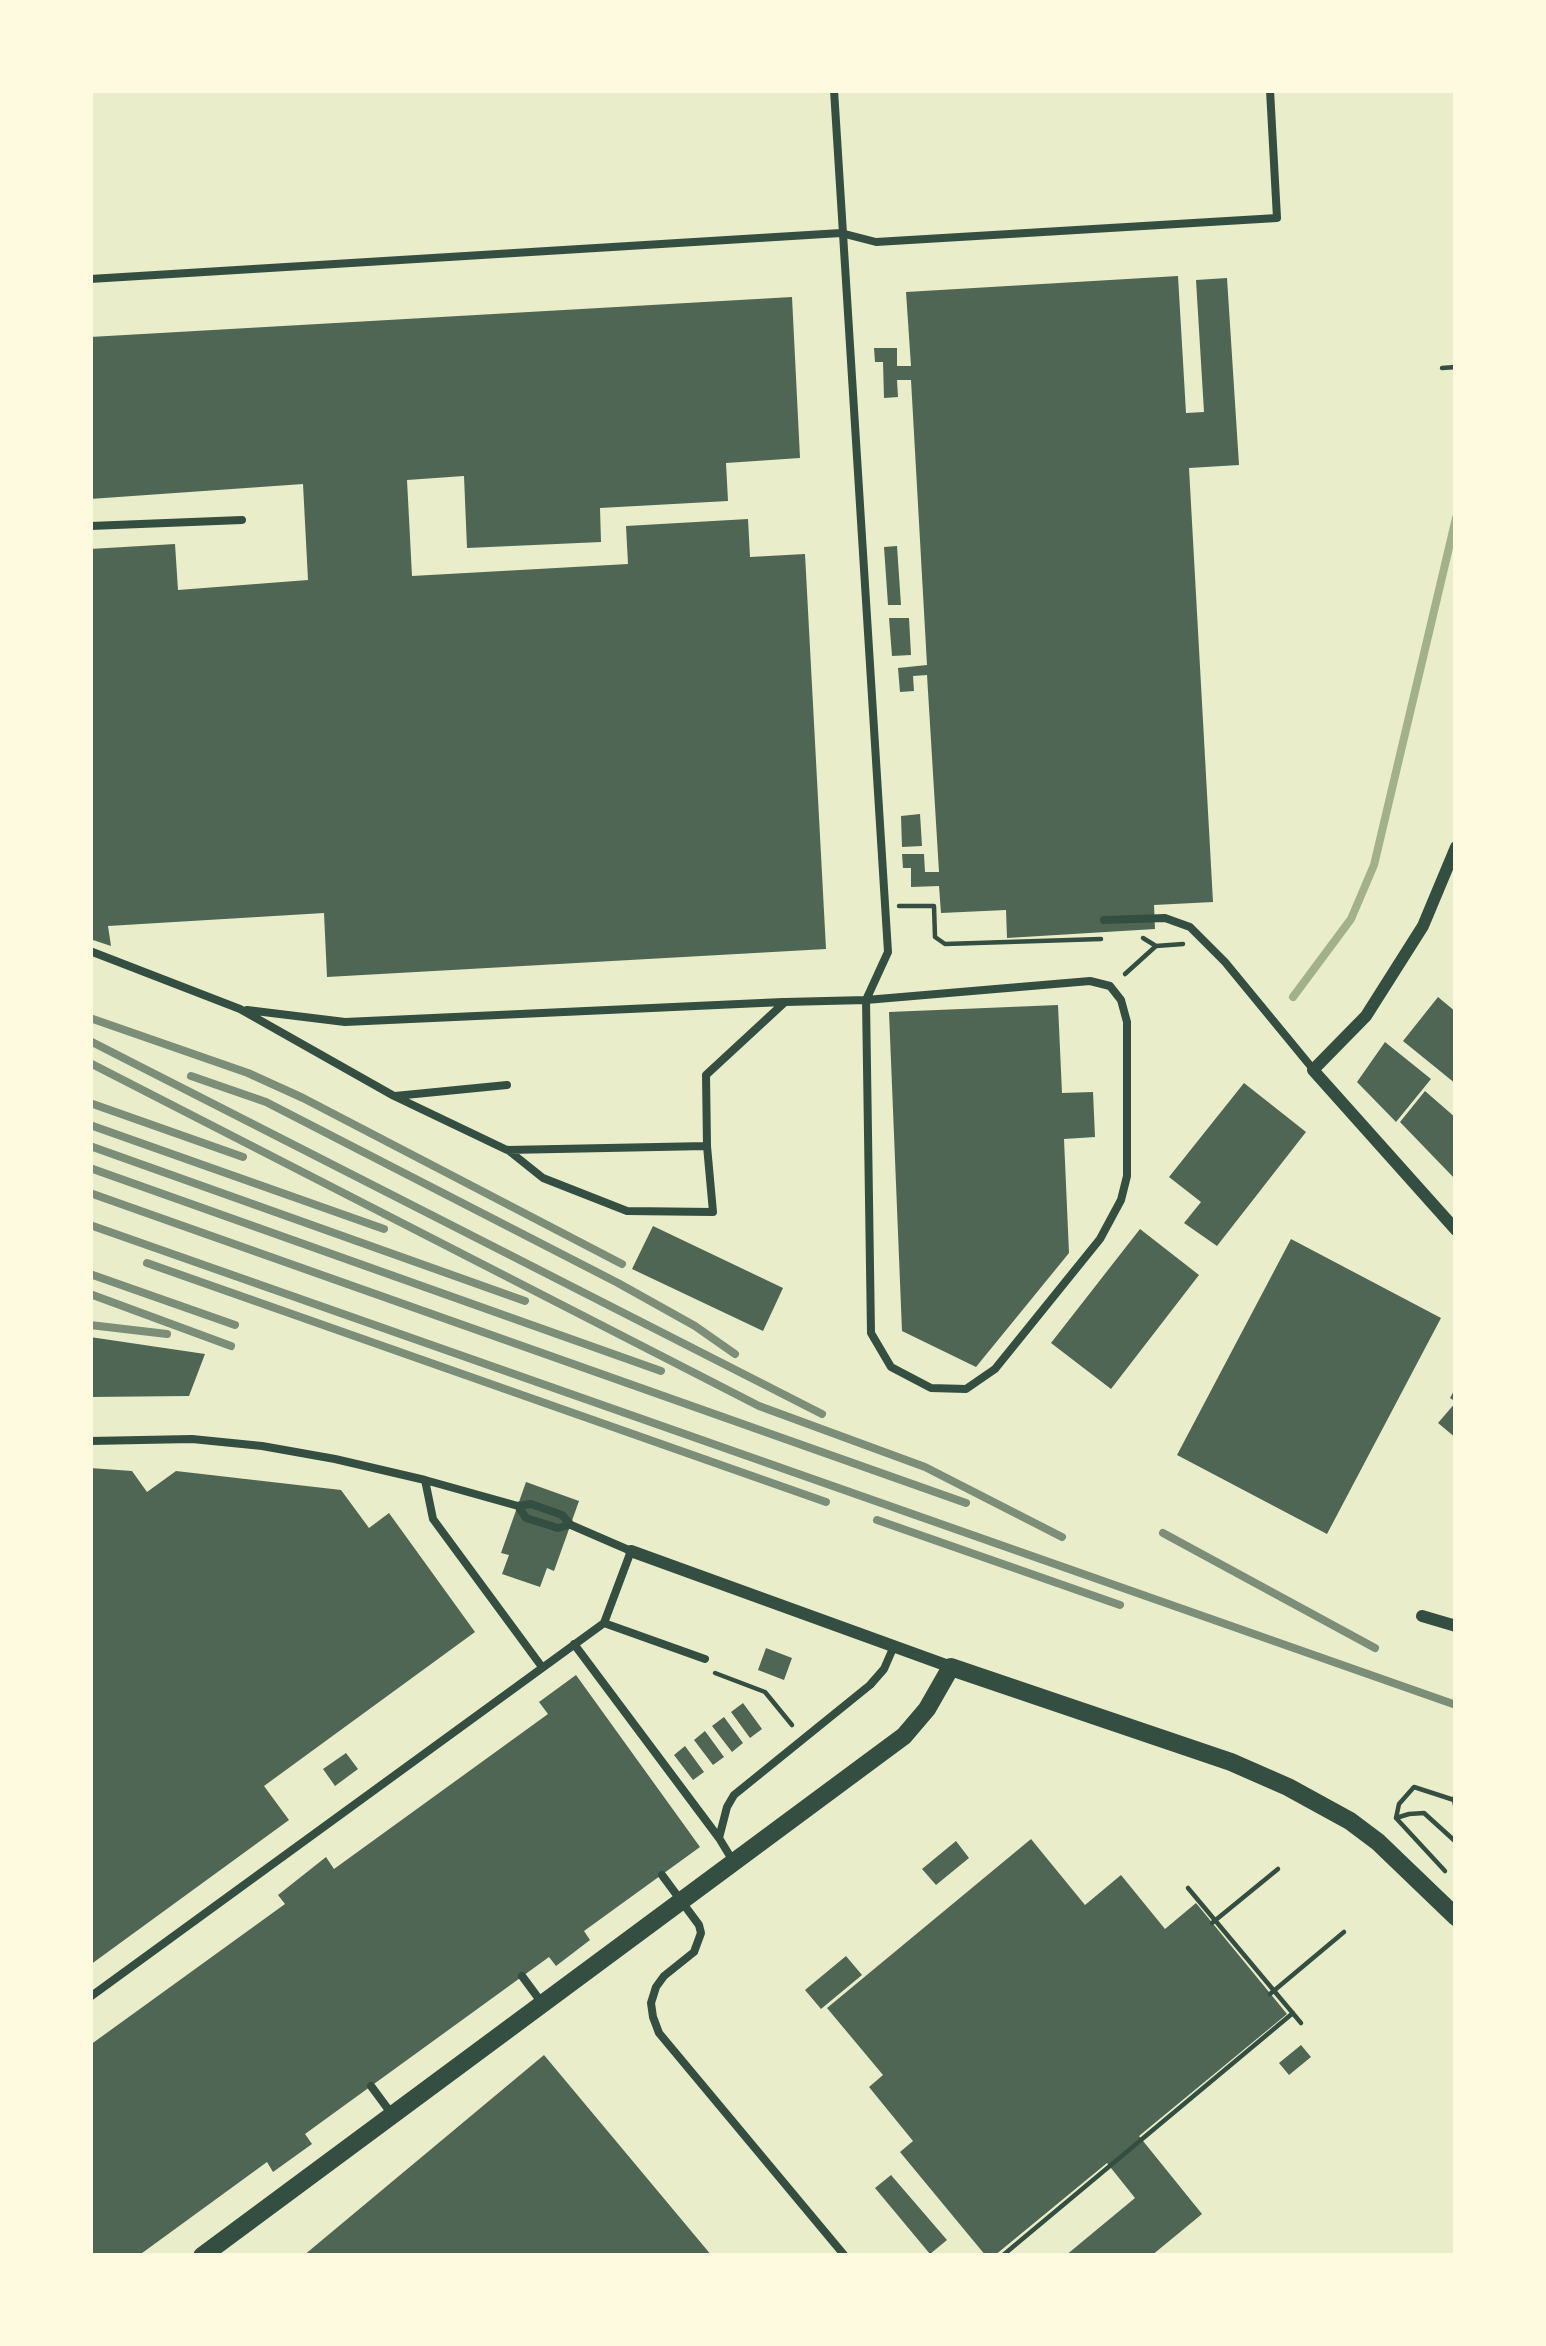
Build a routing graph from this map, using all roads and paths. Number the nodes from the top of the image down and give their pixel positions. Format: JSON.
{"nodes":[{"id":1,"x":834,"y":90,"type":"edge"},
{"id":2,"x":1270,"y":90,"type":"edge"},
{"id":3,"x":842,"y":233,"type":"junction"},
{"id":4,"x":90,"y":279,"type":"edge"},
{"id":5,"x":1456,"y":367,"type":"edge"},
{"id":6,"x":1442,"y":368,"type":"dead end"},
{"id":7,"x":242,"y":520,"type":"dead end"},
{"id":8,"x":90,"y":526,"type":"edge"},
{"id":9,"x":1456,"y":847,"type":"edge"},
{"id":10,"x":885,"y":905,"type":"junction"},
{"id":11,"x":1104,"y":920,"type":"dead end"},
{"id":12,"x":1124,"y":938,"type":"dead end"},
{"id":13,"x":1101,"y":939,"type":"dead end"},
{"id":14,"x":90,"y":951,"type":"edge"},
{"id":15,"x":1110,"y":986,"type":"junction"},
{"id":16,"x":866,"y":1000,"type":"junction"},
{"id":17,"x":785,"y":1002,"type":"junction"},
{"id":18,"x":240,"y":1010,"type":"junction"},
{"id":19,"x":1313,"y":1070,"type":"junction"},
{"id":20,"x":706,"y":1075,"type":"junction"},
{"id":21,"x":690,"y":1076,"type":"dead end"},
{"id":22,"x":507,"y":1084,"type":"dead end"},
{"id":23,"x":394,"y":1096,"type":"junction"},
{"id":24,"x":707,"y":1146,"type":"junction"},
{"id":25,"x":507,"y":1150,"type":"junction"},
{"id":26,"x":1456,"y":1229,"type":"edge"},
{"id":27,"x":90,"y":1441,"type":"edge"},
{"id":28,"x":425,"y":1480,"type":"junction"},
{"id":29,"x":631,"y":1551,"type":"junction"},
{"id":30,"x":1422,"y":1616,"type":"dead end"},
{"id":31,"x":604,"y":1623,"type":"junction"},
{"id":32,"x":1456,"y":1626,"type":"edge"},
{"id":33,"x":574,"y":1644,"type":"junction"},
{"id":34,"x":894,"y":1646,"type":"junction"},
{"id":35,"x":706,"y":1659,"type":"joint"},
{"id":36,"x":542,"y":1667,"type":"junction"},
{"id":37,"x":951,"y":1667,"type":"junction"},
{"id":38,"x":803,"y":1739,"type":"junction"},
{"id":39,"x":1455,"y":1797,"type":"edge"},
{"id":40,"x":1456,"y":1810,"type":"edge"},
{"id":41,"x":1396,"y":1818,"type":"junction"},
{"id":42,"x":719,"y":1838,"type":"junction"},
{"id":43,"x":1456,"y":1842,"type":"edge"},
{"id":44,"x":734,"y":1862,"type":"junction"},
{"id":45,"x":1278,"y":1869,"type":"dead end"},
{"id":46,"x":662,"y":1875,"type":"dead end"},
{"id":47,"x":1456,"y":1883,"type":"edge"},
{"id":48,"x":1188,"y":1888,"type":"dead end"},
{"id":49,"x":681,"y":1900,"type":"junction"},
{"id":50,"x":1456,"y":1918,"type":"edge"},
{"id":51,"x":1214,"y":1922,"type":"junction"},
{"id":52,"x":1344,"y":1932,"type":"dead end"},
{"id":53,"x":522,"y":1976,"type":"dead end"},
{"id":54,"x":1272,"y":1992,"type":"junction"},
{"id":55,"x":90,"y":1997,"type":"edge"},
{"id":56,"x":542,"y":2003,"type":"junction"},
{"id":57,"x":1293,"y":2013,"type":"junction"},
{"id":58,"x":1301,"y":2023,"type":"dead end"},
{"id":59,"x":371,"y":2086,"type":"dead end"},
{"id":60,"x":392,"y":2114,"type":"junction"},
{"id":61,"x":202,"y":2256,"type":"edge"},
{"id":62,"x":845,"y":2256,"type":"edge"},
{"id":63,"x":1002,"y":2256,"type":"edge"}],
"edges":[{"from":1,"to":3,"type":"lane"},
{"from":2,"to":3,"type":"lane"},
{"from":3,"to":4,"type":"lane"},
{"from":3,"to":10,"type":"lane"},
{"from":5,"to":6,"type":"path"},
{"from":7,"to":8,"type":"lane"},
{"from":9,"to":19,"type":"street"},
{"from":10,"to":13,"type":"path"},
{"from":10,"to":16,"type":"lane"},
{"from":11,"to":19,"type":"lane"},
{"from":12,"to":15,"type":"path"},
{"from":14,"to":18,"type":"lane"},
{"from":15,"to":16,"type":"lane"},
{"from":15,"to":16,"type":"lane"},
{"from":16,"to":17,"type":"lane"},
{"from":17,"to":18,"type":"lane"},
{"from":17,"to":20,"type":"lane"},
{"from":18,"to":23,"type":"lane"},
{"from":19,"to":26,"type":"street"},
{"from":20,"to":21,"type":"lane"},
{"from":20,"to":24,"type":"lane"},
{"from":22,"to":23,"type":"lane"},
{"from":23,"to":25,"type":"lane"},
{"from":24,"to":25,"type":"lane"},
{"from":24,"to":25,"type":"lane"},
{"from":27,"to":28,"type":"lane"},
{"from":28,"to":29,"type":"lane"},
{"from":28,"to":36,"type":"lane"},
{"from":29,"to":31,"type":"lane"},
{"from":29,"to":34,"type":"street"},
{"from":30,"to":32,"type":"street"},
{"from":31,"to":33,"type":"lane"},
{"from":31,"to":35,"type":"lane"},
{"from":33,"to":36,"type":"lane"},
{"from":33,"to":42,"type":"lane"},
{"from":34,"to":37,"type":"street"},
{"from":34,"to":38,"type":"lane"},
{"from":35,"to":38,"type":"path"},
{"from":36,"to":55,"type":"lane"},
{"from":37,"to":44,"type":"street"},
{"from":37,"to":50,"type":"street"},
{"from":38,"to":42,"type":"lane"},
{"from":39,"to":40,"type":"path"},
{"from":39,"to":41,"type":"path"},
{"from":41,"to":43,"type":"path"},
{"from":41,"to":47,"type":"path"},
{"from":42,"to":44,"type":"lane"},
{"from":44,"to":49,"type":"street"},
{"from":45,"to":51,"type":"path"},
{"from":46,"to":49,"type":"lane"},
{"from":48,"to":51,"type":"path"},
{"from":49,"to":56,"type":"street"},
{"from":49,"to":62,"type":"lane"},
{"from":51,"to":54,"type":"path"},
{"from":52,"to":54,"type":"path"},
{"from":53,"to":56,"type":"lane"},
{"from":54,"to":57,"type":"path"},
{"from":56,"to":60,"type":"street"},
{"from":57,"to":58,"type":"path"},
{"from":57,"to":63,"type":"path"},
{"from":59,"to":60,"type":"lane"},
{"from":60,"to":61,"type":"street"}]}
